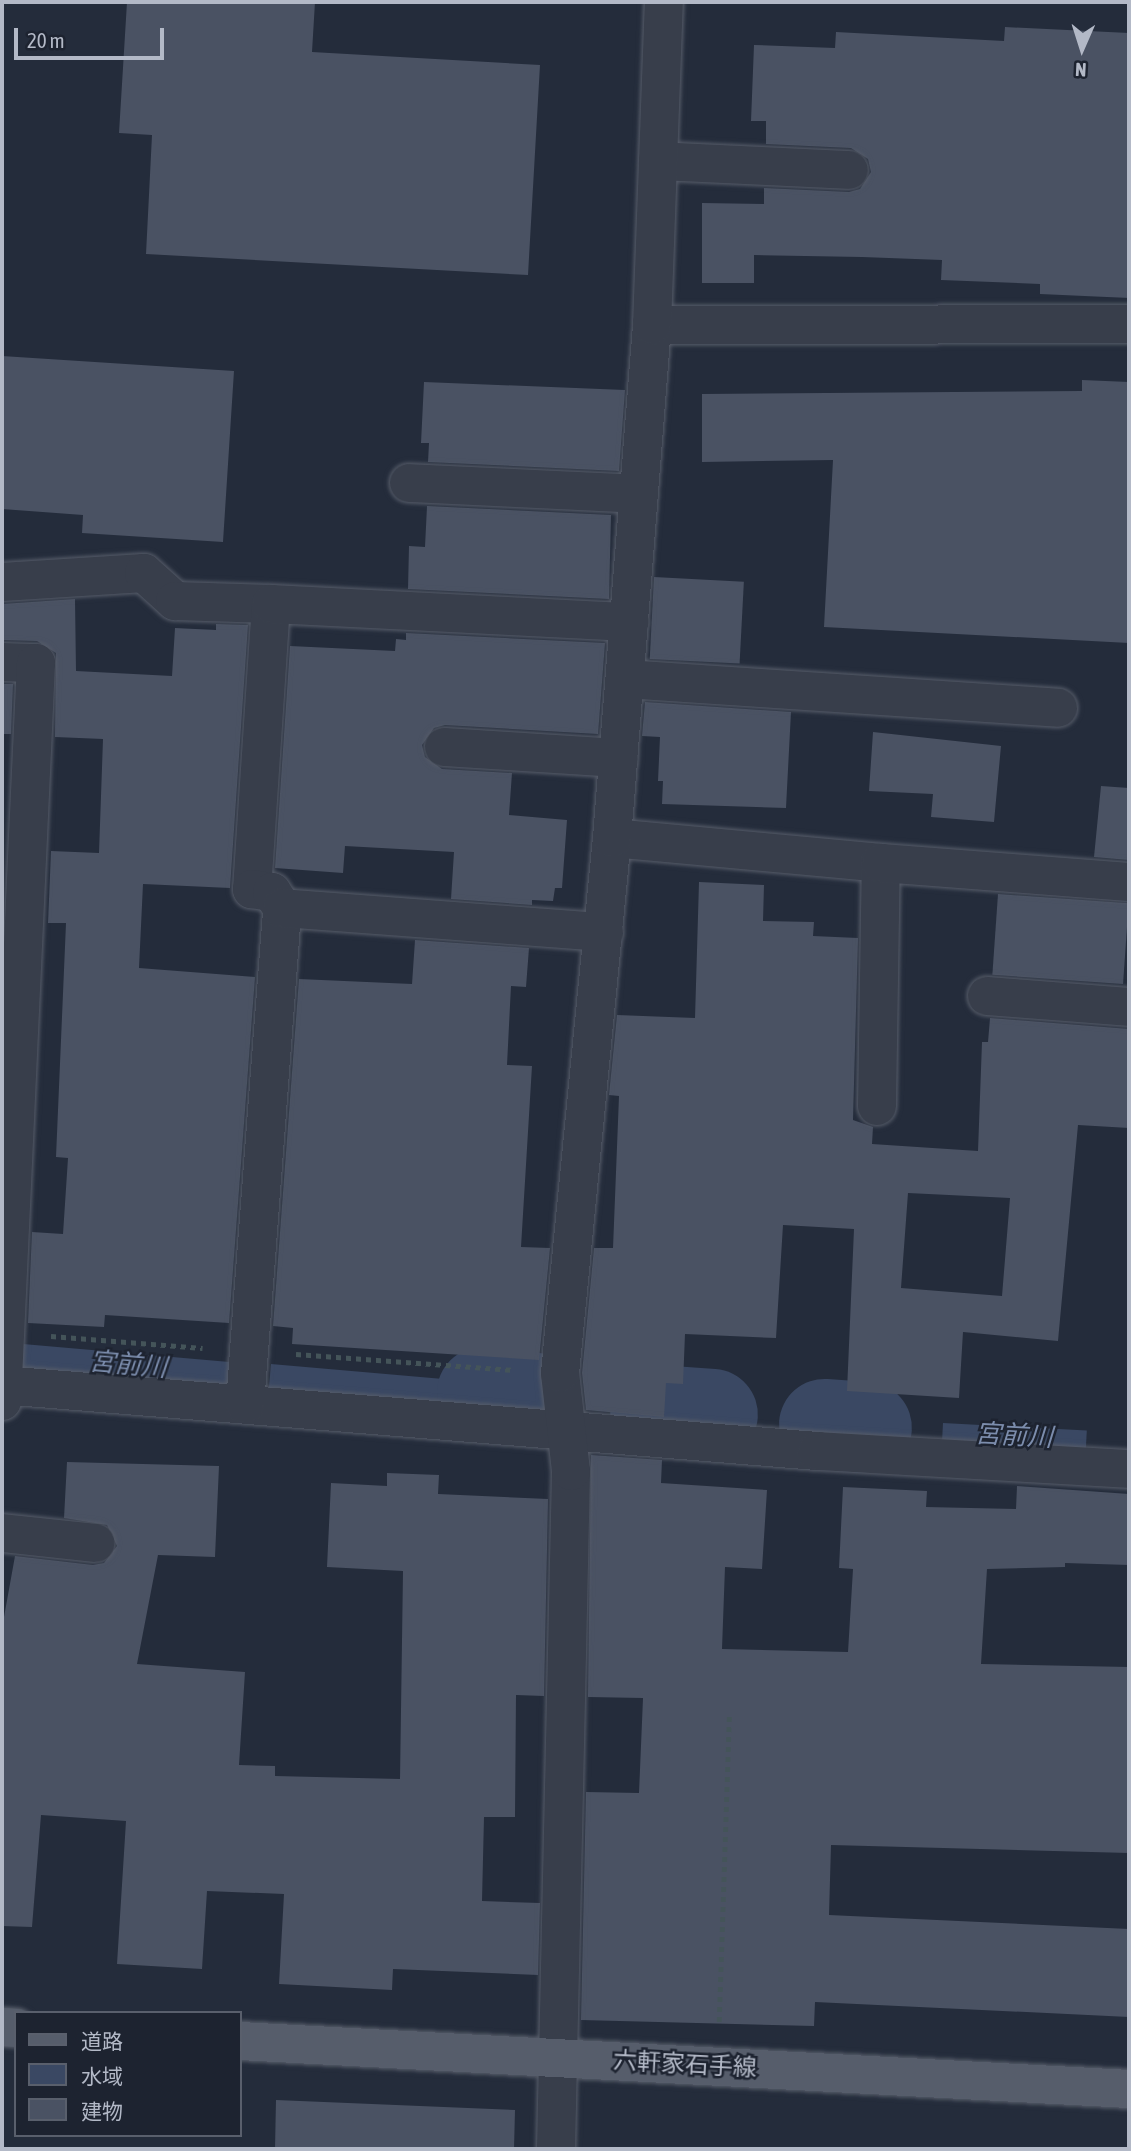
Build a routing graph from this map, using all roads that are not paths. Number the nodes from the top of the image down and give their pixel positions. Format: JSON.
{"nodes":[{"id":1,"x":664,"y":2,"type":"edge"},
{"id":2,"x":658,"y":161,"type":"junction"},
{"id":3,"x":849,"y":170,"type":"dead end"},
{"id":4,"x":1129,"y":324,"type":"edge"},
{"id":5,"x":652,"y":325,"type":"junction"},
{"id":6,"x":409,"y":483,"type":"dead end"},
{"id":7,"x":639,"y":494,"type":"junction"},
{"id":8,"x":2,"y":582,"type":"edge"},
{"id":9,"x":271,"y":604,"type":"junction"},
{"id":10,"x":629,"y":622,"type":"junction"},
{"id":11,"x":2,"y":662,"type":"edge"},
{"id":12,"x":625,"y":679,"type":"junction"},
{"id":13,"x":1058,"y":708,"type":"dead end"},
{"id":14,"x":444,"y":747,"type":"dead end"},
{"id":15,"x":619,"y":758,"type":"junction"},
{"id":16,"x":612,"y":838,"type":"junction"},
{"id":17,"x":881,"y":863,"type":"junction"},
{"id":18,"x":1129,"y":882,"type":"edge"},
{"id":19,"x":282,"y":908,"type":"junction"},
{"id":20,"x":604,"y":932,"type":"junction"},
{"id":21,"x":988,"y":996,"type":"dead end"},
{"id":22,"x":1129,"y":1007,"type":"edge"},
{"id":23,"x":877,"y":1106,"type":"dead end"},
{"id":24,"x":2,"y":1385,"type":"edge"},
{"id":25,"x":2,"y":1401,"type":"edge"},
{"id":26,"x":245,"y":1404,"type":"junction"},
{"id":27,"x":564,"y":1428,"type":"junction"},
{"id":28,"x":1129,"y":1469,"type":"edge"},
{"id":29,"x":2,"y":1532,"type":"edge"},
{"id":30,"x":95,"y":1543,"type":"dead end"},
{"id":31,"x":242,"y":2041,"type":"edge"},
{"id":32,"x":556,"y":2058,"type":"junction"},
{"id":33,"x":1129,"y":2089,"type":"edge"},
{"id":34,"x":556,"y":2149,"type":"edge"}],
"edges":[{"from":1,"to":2,"type":"street"},
{"from":2,"to":3,"type":"street"},
{"from":2,"to":5,"type":"street"},
{"from":4,"to":5,"type":"street"},
{"from":5,"to":7,"type":"street"},
{"from":6,"to":7,"type":"street"},
{"from":7,"to":10,"type":"street"},
{"from":8,"to":9,"type":"street"},
{"from":9,"to":10,"type":"street"},
{"from":9,"to":19,"type":"street"},
{"from":10,"to":12,"type":"street"},
{"from":11,"to":24,"type":"street"},
{"from":12,"to":13,"type":"street"},
{"from":12,"to":15,"type":"street"},
{"from":14,"to":15,"type":"street"},
{"from":15,"to":16,"type":"street"},
{"from":16,"to":17,"type":"street"},
{"from":16,"to":20,"type":"street"},
{"from":17,"to":18,"type":"street"},
{"from":17,"to":23,"type":"street"},
{"from":19,"to":20,"type":"street"},
{"from":19,"to":26,"type":"street"},
{"from":20,"to":27,"type":"street"},
{"from":21,"to":22,"type":"street"},
{"from":24,"to":25,"type":"street"},
{"from":24,"to":26,"type":"street"},
{"from":26,"to":27,"type":"street"},
{"from":27,"to":28,"type":"street"},
{"from":27,"to":32,"type":"street"},
{"from":29,"to":30,"type":"street"},
{"from":31,"to":32,"type":"main road","name":"六軒家石手線"},
{"from":32,"to":33,"type":"main road","name":"六軒家石手線"},
{"from":32,"to":34,"type":"street"}]}
